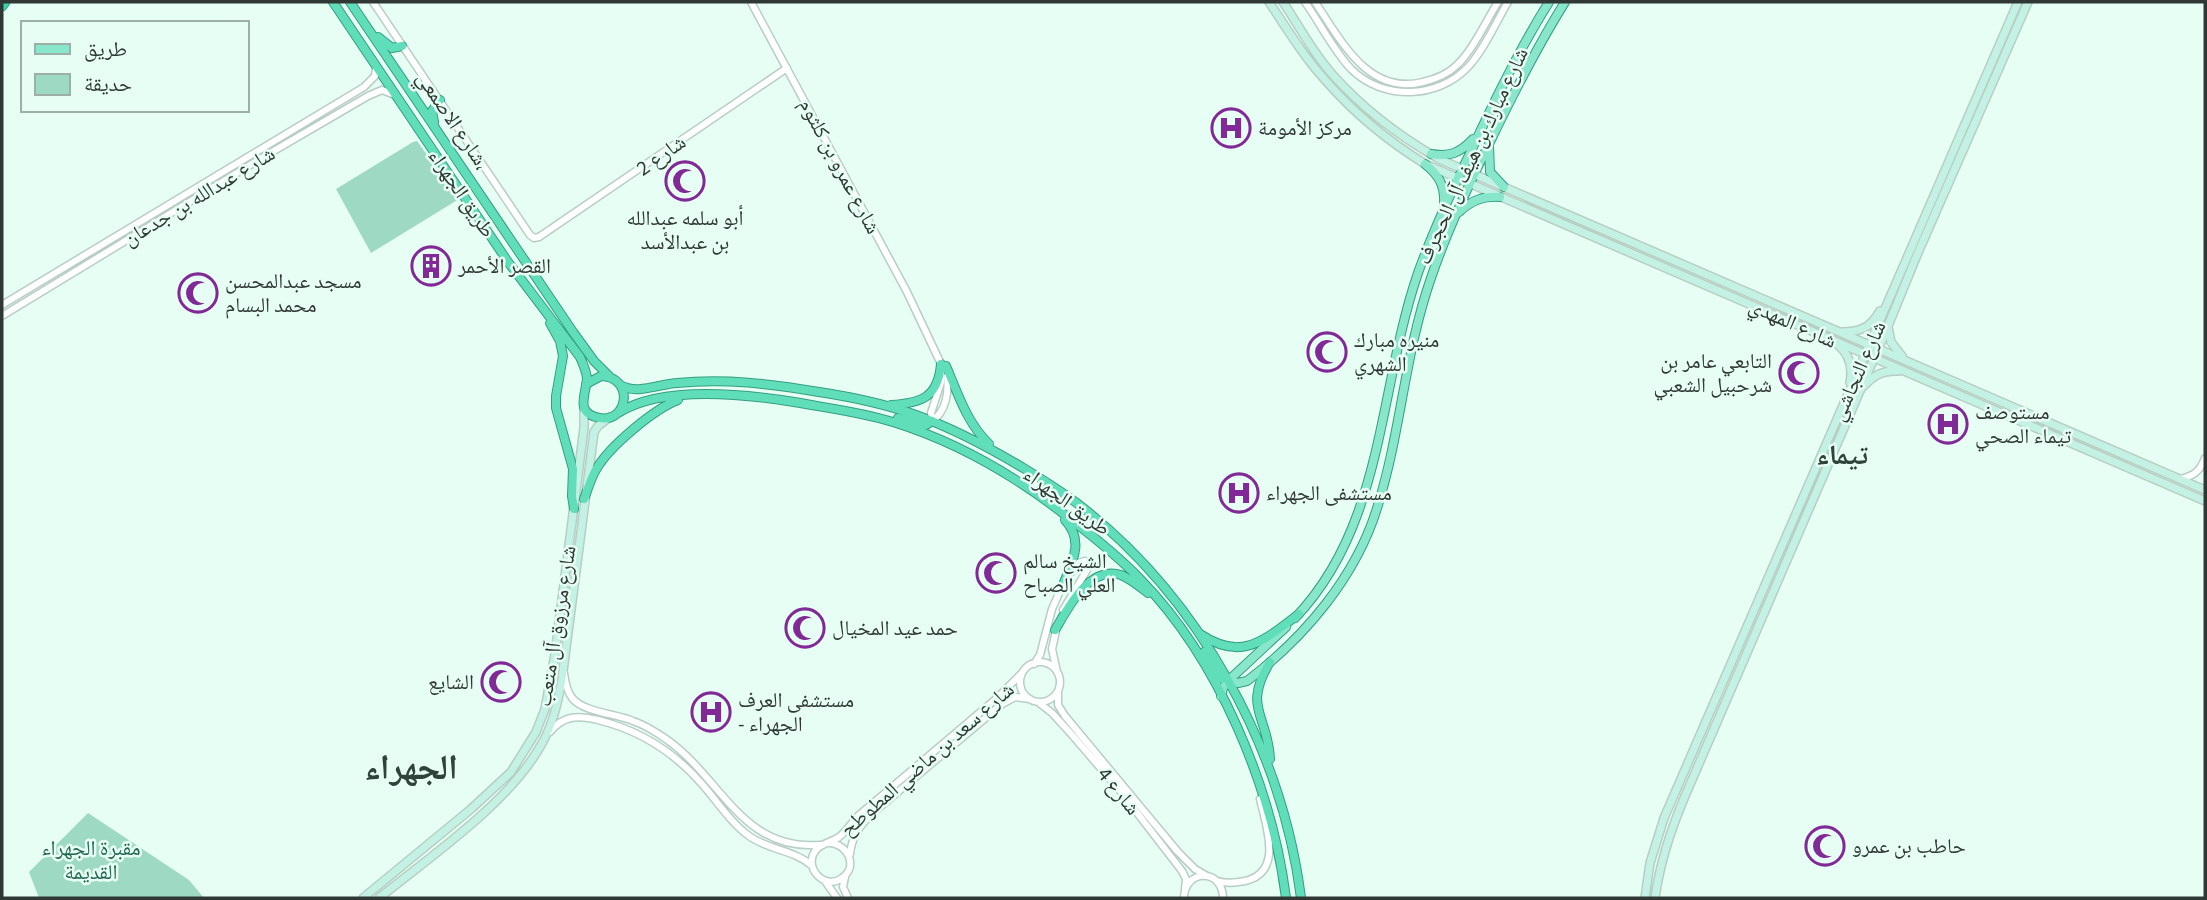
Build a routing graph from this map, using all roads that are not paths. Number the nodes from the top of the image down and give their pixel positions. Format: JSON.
{"nodes":[{"id":1,"x":334,"y":2,"type":"edge"},
{"id":2,"x":350,"y":2,"type":"edge"},
{"id":3,"x":373,"y":2,"type":"edge"},
{"id":4,"x":751,"y":2,"type":"edge"},
{"id":5,"x":1283,"y":2,"type":"edge"},
{"id":6,"x":1305,"y":2,"type":"edge"},
{"id":7,"x":1315,"y":2,"type":"edge"},
{"id":8,"x":1498,"y":2,"type":"edge"},
{"id":9,"x":1508,"y":2,"type":"edge"},
{"id":10,"x":1549,"y":2,"type":"edge"},
{"id":11,"x":1565,"y":2,"type":"edge"},
{"id":12,"x":1270,"y":3,"type":"edge"},
{"id":13,"x":2017,"y":3,"type":"edge"},
{"id":14,"x":2027,"y":5,"type":"edge"},
{"id":15,"x":2012,"y":16,"type":"junction"},
{"id":16,"x":2020,"y":21,"type":"junction"},
{"id":17,"x":368,"y":29,"type":"junction"},
{"id":18,"x":1303,"y":32,"type":"junction"},
{"id":19,"x":402,"y":46,"type":"junction"},
{"id":20,"x":374,"y":62,"type":"junction"},
{"id":21,"x":787,"y":68,"type":"junction"},
{"id":22,"x":364,"y":87,"type":"junction"},
{"id":23,"x":368,"y":96,"type":"junction"},
{"id":24,"x":399,"y":99,"type":"junction"},
{"id":25,"x":440,"y":100,"type":"junction"},
{"id":26,"x":1488,"y":116,"type":"junction"},
{"id":27,"x":1971,"y":122,"type":"junction"},
{"id":28,"x":436,"y":129,"type":"junction"},
{"id":29,"x":1965,"y":137,"type":"junction"},
{"id":30,"x":1490,"y":141,"type":"junction"},
{"id":31,"x":251,"y":154,"type":"junction"},
{"id":32,"x":1431,"y":154,"type":"junction"},
{"id":33,"x":242,"y":159,"type":"junction"},
{"id":34,"x":255,"y":162,"type":"junction"},
{"id":35,"x":1425,"y":164,"type":"junction"},
{"id":36,"x":246,"y":168,"type":"junction"},
{"id":37,"x":1462,"y":169,"type":"junction"},
{"id":38,"x":1473,"y":174,"type":"junction"},
{"id":39,"x":1458,"y":178,"type":"junction"},
{"id":40,"x":1469,"y":183,"type":"junction"},
{"id":41,"x":1504,"y":187,"type":"junction"},
{"id":42,"x":1500,"y":197,"type":"junction"},
{"id":43,"x":1442,"y":212,"type":"junction"},
{"id":44,"x":1452,"y":223,"type":"junction"},
{"id":45,"x":534,"y":238,"type":"joint"},
{"id":46,"x":536,"y":275,"type":"junction"},
{"id":47,"x":1417,"y":276,"type":"junction"},
{"id":48,"x":1709,"y":276,"type":"junction"},
{"id":49,"x":1697,"y":280,"type":"junction"},
{"id":50,"x":1429,"y":282,"type":"junction"},
{"id":51,"x":524,"y":283,"type":"junction"},
{"id":52,"x":1736,"y":288,"type":"junction"},
{"id":53,"x":1894,"y":289,"type":"junction"},
{"id":54,"x":1724,"y":293,"type":"junction"},
{"id":55,"x":550,"y":298,"type":"junction"},
{"id":56,"x":11,"y":300,"type":"junction"},
{"id":57,"x":540,"y":304,"type":"junction"},
{"id":58,"x":2,"y":305,"type":"edge"},
{"id":59,"x":14,"y":308,"type":"junction"},
{"id":60,"x":546,"y":314,"type":"junction"},
{"id":61,"x":2,"y":316,"type":"edge"},
{"id":62,"x":1888,"y":326,"type":"junction"},
{"id":63,"x":1839,"y":332,"type":"junction"},
{"id":64,"x":1834,"y":341,"type":"junction"},
{"id":65,"x":1874,"y":347,"type":"junction"},
{"id":66,"x":1869,"y":356,"type":"junction"},
{"id":67,"x":1908,"y":361,"type":"junction"},
{"id":68,"x":944,"y":365,"type":"junction"},
{"id":69,"x":1905,"y":372,"type":"junction"},
{"id":70,"x":612,"y":378,"type":"junction"},
{"id":71,"x":586,"y":384,"type":"junction"},
{"id":72,"x":620,"y":385,"type":"junction"},
{"id":73,"x":1858,"y":391,"type":"junction"},
{"id":74,"x":1848,"y":393,"type":"junction"},
{"id":75,"x":696,"y":394,"type":"junction"},
{"id":76,"x":873,"y":403,"type":"junction"},
{"id":77,"x":583,"y":404,"type":"junction"},
{"id":78,"x":2014,"y":407,"type":"junction"},
{"id":79,"x":614,"y":415,"type":"junction"},
{"id":80,"x":867,"y":415,"type":"junction"},
{"id":81,"x":2006,"y":415,"type":"junction"},
{"id":82,"x":2032,"y":416,"type":"junction"},
{"id":83,"x":932,"y":421,"type":"junction"},
{"id":84,"x":2022,"y":422,"type":"junction"},
{"id":85,"x":938,"y":439,"type":"junction"},
{"id":86,"x":996,"y":451,"type":"junction"},
{"id":87,"x":2205,"y":458,"type":"edge"},
{"id":88,"x":1374,"y":460,"type":"junction"},
{"id":89,"x":1015,"y":477,"type":"junction"},
{"id":90,"x":2180,"y":479,"type":"junction"},
{"id":91,"x":2205,"y":490,"type":"edge"},
{"id":92,"x":584,"y":499,"type":"junction"},
{"id":93,"x":2205,"y":501,"type":"edge"},
{"id":94,"x":1801,"y":502,"type":"junction"},
{"id":95,"x":1810,"y":506,"type":"junction"},
{"id":96,"x":574,"y":509,"type":"junction"},
{"id":97,"x":1373,"y":517,"type":"junction"},
{"id":98,"x":1325,"y":578,"type":"junction"},
{"id":99,"x":1064,"y":582,"type":"junction"},
{"id":100,"x":1327,"y":602,"type":"junction"},
{"id":101,"x":1162,"y":603,"type":"junction"},
{"id":102,"x":1299,"y":614,"type":"junction"},
{"id":103,"x":1172,"y":617,"type":"junction"},
{"id":104,"x":1055,"y":630,"type":"junction"},
{"id":105,"x":1198,"y":633,"type":"junction"},
{"id":106,"x":564,"y":662,"type":"junction"},
{"id":107,"x":1270,"y":662,"type":"junction"},
{"id":108,"x":1034,"y":664,"type":"junction"},
{"id":109,"x":1057,"y":672,"type":"junction"},
{"id":110,"x":1022,"y":673,"type":"junction"},
{"id":111,"x":1224,"y":677,"type":"junction"},
{"id":112,"x":1058,"y":691,"type":"junction"},
{"id":113,"x":1221,"y":696,"type":"junction"},
{"id":114,"x":1030,"y":699,"type":"junction"},
{"id":115,"x":1038,"y":702,"type":"junction"},
{"id":116,"x":595,"y":709,"type":"junction"},
{"id":117,"x":593,"y":719,"type":"junction"},
{"id":118,"x":545,"y":739,"type":"junction"},
{"id":119,"x":1245,"y":746,"type":"junction"},
{"id":120,"x":1693,"y":753,"type":"junction"},
{"id":121,"x":1702,"y":757,"type":"junction"},
{"id":122,"x":1687,"y":765,"type":"junction"},
{"id":123,"x":1270,"y":769,"type":"junction"},
{"id":124,"x":1696,"y":771,"type":"junction"},
{"id":125,"x":830,"y":843,"type":"junction"},
{"id":126,"x":822,"y":845,"type":"junction"},
{"id":127,"x":849,"y":856,"type":"junction"},
{"id":128,"x":812,"y":866,"type":"junction"},
{"id":129,"x":846,"y":874,"type":"junction"},
{"id":130,"x":1207,"y":876,"type":"junction"},
{"id":131,"x":825,"y":881,"type":"junction"},
{"id":132,"x":1217,"y":881,"type":"junction"},
{"id":133,"x":1184,"y":896,"type":"edge"},
{"id":134,"x":363,"y":898,"type":"edge"},
{"id":135,"x":379,"y":898,"type":"edge"},
{"id":136,"x":837,"y":898,"type":"edge"},
{"id":137,"x":848,"y":898,"type":"edge"},
{"id":138,"x":1223,"y":898,"type":"edge"},
{"id":139,"x":1286,"y":898,"type":"edge"},
{"id":140,"x":1301,"y":898,"type":"edge"},
{"id":141,"x":1645,"y":898,"type":"edge"},
{"id":142,"x":1655,"y":898,"type":"edge"}],
"edges":[{"from":1,"to":20,"type":"highway","name":"طريق الجهراء"},
{"from":2,"to":17,"type":"highway","name":"طريق الجهراء"},
{"from":3,"to":19,"type":"street","name":"شارع الاصمعي،"},
{"from":4,"to":21,"type":"street","name":"شارع عمرو بن كلثوم"},
{"from":5,"to":18,"type":"main road"},
{"from":6,"to":9,"type":"street"},
{"from":7,"to":8,"type":"street"},
{"from":10,"to":26,"type":"main road","name":"شارع مبارك بن هيف آل الحجرف"},
{"from":11,"to":30,"type":"main road","name":"شارع مبارك بن هيف آل الحجرف"},
{"from":12,"to":18,"type":"main road"},
{"from":12,"to":35,"type":"main road","name":"شارع المهدي"},
{"from":13,"to":14,"type":"main road"},
{"from":13,"to":15,"type":"main road","name":"شارع النجاشي"},
{"from":14,"to":16,"type":"main road","name":"شارع النجاشي"},
{"from":15,"to":16,"type":"main road"},
{"from":15,"to":27,"type":"main road","name":"شارع النجاشي"},
{"from":16,"to":27,"type":"main road","name":"شارع النجاشي"},
{"from":17,"to":19,"type":"highway"},
{"from":17,"to":28,"type":"highway","name":"طريق الجهراء"},
{"from":18,"to":32,"type":"main road","name":"شارع المهدي"},
{"from":19,"to":25,"type":"street","name":"شارع الاصمعي،"},
{"from":20,"to":22,"type":"street"},
{"from":20,"to":24,"type":"highway","name":"طريق الجهراء"},
{"from":21,"to":45,"type":"street","name":"شارع 2"},
{"from":21,"to":68,"type":"street","name":"شارع عمرو بن كلثوم"},
{"from":22,"to":23,"type":"street"},
{"from":22,"to":31,"type":"street","name":"شارع عبدالله بن جدعان"},
{"from":23,"to":24,"type":"street"},
{"from":23,"to":34,"type":"street","name":"شارع عبدالله بن جدعان"},
{"from":24,"to":51,"type":"highway","name":"طريق الجهراء"},
{"from":25,"to":28,"type":"highway"},
{"from":25,"to":45,"type":"street","name":"شارع الاصمعي،"},
{"from":26,"to":32,"type":"main road"},
{"from":26,"to":37,"type":"main road","name":"شارع مبارك بن هيف آل الحجرف"},
{"from":27,"to":29,"type":"main road","name":"شارع النجاشي"},
{"from":28,"to":46,"type":"highway","name":"طريق الجهراء"},
{"from":29,"to":53,"type":"main road","name":"شارع النجاشي"},
{"from":29,"to":62,"type":"main road","name":"شارع النجاشي"},
{"from":30,"to":38,"type":"main road","name":"شارع مبارك بن هيف آل الحجرف"},
{"from":30,"to":41,"type":"main road"},
{"from":31,"to":33,"type":"street","name":"شارع عبدالله بن جدعان"},
{"from":31,"to":34,"type":"street"},
{"from":32,"to":37,"type":"main road","name":"شارع المهدي"},
{"from":33,"to":36,"type":"street"},
{"from":33,"to":56,"type":"street","name":"شارع عبدالله بن جدعان"},
{"from":34,"to":36,"type":"street","name":"شارع عبدالله بن جدعان"},
{"from":35,"to":39,"type":"main road","name":"شارع المهدي"},
{"from":35,"to":43,"type":"main road"},
{"from":36,"to":59,"type":"street","name":"شارع عبدالله بن جدعان"},
{"from":37,"to":38,"type":"main road","name":"شارع المهدي"},
{"from":37,"to":39,"type":"main road","name":"شارع مبارك بن هيف آل الحجرف"},
{"from":38,"to":40,"type":"main road","name":"شارع مبارك بن هيف آل الحجرف"},
{"from":38,"to":41,"type":"main road","name":"شارع المهدي"},
{"from":39,"to":40,"type":"main road","name":"شارع المهدي"},
{"from":39,"to":43,"type":"main road","name":"شارع مبارك بن هيف آل الحجرف"},
{"from":40,"to":42,"type":"main road","name":"شارع المهدي"},
{"from":40,"to":44,"type":"main road","name":"شارع مبارك بن هيف آل الحجرف"},
{"from":41,"to":48,"type":"main road","name":"شارع المهدي"},
{"from":42,"to":44,"type":"main road"},
{"from":42,"to":49,"type":"main road","name":"شارع المهدي"},
{"from":43,"to":47,"type":"main road","name":"شارع مبارك بن هيف آل الحجرف"},
{"from":44,"to":50,"type":"main road","name":"شارع مبارك بن هيف آل الحجرف"},
{"from":46,"to":51,"type":"highway"},
{"from":46,"to":55,"type":"highway","name":"طريق الجهراء"},
{"from":47,"to":50,"type":"main road"},
{"from":47,"to":88,"type":"main road","name":"شارع مبارك بن هيف آل الحجرف"},
{"from":48,"to":49,"type":"main road"},
{"from":48,"to":52,"type":"main road","name":"شارع المهدي"},
{"from":49,"to":54,"type":"main road","name":"شارع المهدي"},
{"from":50,"to":97,"type":"main road","name":"شارع مبارك بن هيف آل الحجرف"},
{"from":51,"to":57,"type":"highway","name":"طريق الجهراء"},
{"from":52,"to":54,"type":"main road"},
{"from":52,"to":63,"type":"main road","name":"شارع المهدي"},
{"from":53,"to":63,"type":"main road"},
{"from":53,"to":65,"type":"main road","name":"شارع النجاشي"},
{"from":54,"to":64,"type":"main road","name":"شارع المهدي"},
{"from":55,"to":57,"type":"highway"},
{"from":55,"to":70,"type":"highway","name":"طريق الجهراء"},
{"from":56,"to":58,"type":"street","name":"شارع عبدالله بن جدعان"},
{"from":56,"to":59,"type":"street"},
{"from":57,"to":60,"type":"highway","name":"طريق الجهراء"},
{"from":59,"to":61,"type":"street","name":"شارع عبدالله بن جدعان"},
{"from":60,"to":71,"type":"highway","name":"طريق الجهراء"},
{"from":60,"to":96,"type":"highway"},
{"from":62,"to":65,"type":"main road","name":"شارع النجاشي"},
{"from":62,"to":67,"type":"main road"},
{"from":63,"to":65,"type":"main road","name":"شارع المهدي"},
{"from":64,"to":66,"type":"main road","name":"شارع المهدي"},
{"from":64,"to":74,"type":"main road"},
{"from":65,"to":66,"type":"main road","name":"شارع النجاشي"},
{"from":65,"to":67,"type":"main road","name":"شارع المهدي"},
{"from":66,"to":69,"type":"main road","name":"شارع المهدي"},
{"from":66,"to":73,"type":"main road","name":"شارع النجاشي"},
{"from":66,"to":74,"type":"main road","name":"شارع النجاشي"},
{"from":67,"to":78,"type":"main road","name":"شارع المهدي"},
{"from":68,"to":76,"type":"highway"},
{"from":68,"to":83,"type":"street"},
{"from":68,"to":86,"type":"highway"},
{"from":69,"to":73,"type":"main road"},
{"from":69,"to":81,"type":"main road","name":"شارع المهدي"},
{"from":70,"to":71,"type":"highway"},
{"from":70,"to":72,"type":"highway"},
{"from":71,"to":77,"type":"highway"},
{"from":72,"to":76,"type":"highway","name":"طريق الجهراء"},
{"from":72,"to":79,"type":"highway"},
{"from":73,"to":95,"type":"main road","name":"شارع النجاشي"},
{"from":74,"to":94,"type":"main road","name":"شارع النجاشي"},
{"from":75,"to":79,"type":"highway","name":"طريق الجهراء"},
{"from":75,"to":80,"type":"highway","name":"طريق الجهراء"},
{"from":75,"to":92,"type":"highway"},
{"from":76,"to":83,"type":"highway","name":"طريق الجهراء"},
{"from":77,"to":79,"type":"highway"},
{"from":77,"to":96,"type":"main road","name":"شارع مرزوق آل متعب"},
{"from":78,"to":81,"type":"main road"},
{"from":78,"to":82,"type":"main road","name":"شارع المهدي"},
{"from":79,"to":92,"type":"main road","name":"شارع مرزوق آل متعب"},
{"from":80,"to":83,"type":"highway"},
{"from":80,"to":85,"type":"highway","name":"طريق الجهراء"},
{"from":81,"to":84,"type":"main road","name":"شارع المهدي"},
{"from":82,"to":84,"type":"main road"},
{"from":82,"to":90,"type":"main road","name":"شارع المهدي"},
{"from":83,"to":85,"type":"highway"},
{"from":83,"to":86,"type":"highway","name":"طريق الجهراء"},
{"from":84,"to":93,"type":"main road","name":"شارع المهدي"},
{"from":85,"to":89,"type":"highway","name":"طريق الجهراء"},
{"from":86,"to":105,"type":"highway","name":"طريق الجهراء"},
{"from":87,"to":90,"type":"street"},
{"from":88,"to":97,"type":"main road"},
{"from":88,"to":98,"type":"main road","name":"شارع مبارك بن هيف آل الحجرف"},
{"from":89,"to":99,"type":"highway"},
{"from":89,"to":101,"type":"highway","name":"طريق الجهراء"},
{"from":90,"to":91,"type":"main road","name":"شارع المهدي"},
{"from":92,"to":106,"type":"main road","name":"شارع مرزوق آل متعب"},
{"from":94,"to":95,"type":"main road"},
{"from":94,"to":120,"type":"main road","name":"شارع النجاشي"},
{"from":95,"to":121,"type":"main road","name":"شارع النجاشي"},
{"from":96,"to":134,"type":"main road","name":"شارع مرزوق آل متعب"},
{"from":97,"to":100,"type":"main road","name":"شارع مبارك بن هيف آل الحجرف"},
{"from":98,"to":100,"type":"main road"},
{"from":98,"to":102,"type":"main road","name":"شارع مبارك بن هيف آل الحجرف"},
{"from":99,"to":104,"type":"street"},
{"from":99,"to":108,"type":"street"},
{"from":100,"to":107,"type":"main road","name":"شارع مبارك بن هيف آل الحجرف"},
{"from":101,"to":103,"type":"highway","name":"طريق الجهراء"},
{"from":101,"to":104,"type":"highway"},
{"from":102,"to":105,"type":"highway"},
{"from":102,"to":111,"type":"main road","name":"شارع مبارك بن هيف آل الحجرف"},
{"from":103,"to":111,"type":"highway"},
{"from":103,"to":113,"type":"highway","name":"طريق الجهراء"},
{"from":104,"to":109,"type":"street"},
{"from":105,"to":111,"type":"highway","name":"طريق الجهراء"},
{"from":106,"to":116,"type":"street"},
{"from":106,"to":118,"type":"main road","name":"شارع مرزوق آل متعب"},
{"from":107,"to":111,"type":"main road","name":"شارع مبارك بن هيف آل الحجرف"},
{"from":107,"to":123,"type":"highway"},
{"from":108,"to":109,"type":"street"},
{"from":108,"to":110,"type":"street"},
{"from":109,"to":112,"type":"street"},
{"from":110,"to":114,"type":"street"},
{"from":110,"to":125,"type":"street","name":"شارع سعد بن ماضي المطوطح"},
{"from":111,"to":113,"type":"main road","name":"شارع مبارك بن هيف آل الحجرف"},
{"from":111,"to":123,"type":"highway","name":"طريق الجهراء"},
{"from":112,"to":115,"type":"street"},
{"from":112,"to":130,"type":"street","name":"شارع 4"},
{"from":113,"to":119,"type":"highway","name":"طريق الجهراء"},
{"from":114,"to":115,"type":"street"},
{"from":114,"to":127,"type":"street","name":"شارع سعد بن ماضي المطوطح"},
{"from":115,"to":133,"type":"street","name":"شارع 4"},
{"from":116,"to":117,"type":"street"},
{"from":116,"to":126,"type":"street"},
{"from":117,"to":118,"type":"street"},
{"from":117,"to":128,"type":"street"},
{"from":118,"to":135,"type":"main road","name":"شارع مرزوق آل متعب"},
{"from":119,"to":132,"type":"street"},
{"from":119,"to":139,"type":"highway","name":"طريق الجهراء"},
{"from":120,"to":121,"type":"main road"},
{"from":120,"to":122,"type":"main road","name":"شارع النجاشي"},
{"from":121,"to":124,"type":"main road","name":"شارع النجاشي"},
{"from":122,"to":124,"type":"main road"},
{"from":122,"to":141,"type":"main road","name":"شارع النجاشي"},
{"from":123,"to":140,"type":"highway","name":"طريق الجهراء"},
{"from":124,"to":142,"type":"main road","name":"شارع النجاشي"},
{"from":125,"to":126,"type":"street"},
{"from":125,"to":127,"type":"street"},
{"from":126,"to":128,"type":"street"},
{"from":127,"to":129,"type":"street"},
{"from":128,"to":131,"type":"street"},
{"from":129,"to":131,"type":"street"},
{"from":129,"to":137,"type":"street"},
{"from":130,"to":132,"type":"street","name":"شارع 4"},
{"from":130,"to":133,"type":"street"},
{"from":131,"to":136,"type":"street"},
{"from":132,"to":138,"type":"street"}]}
